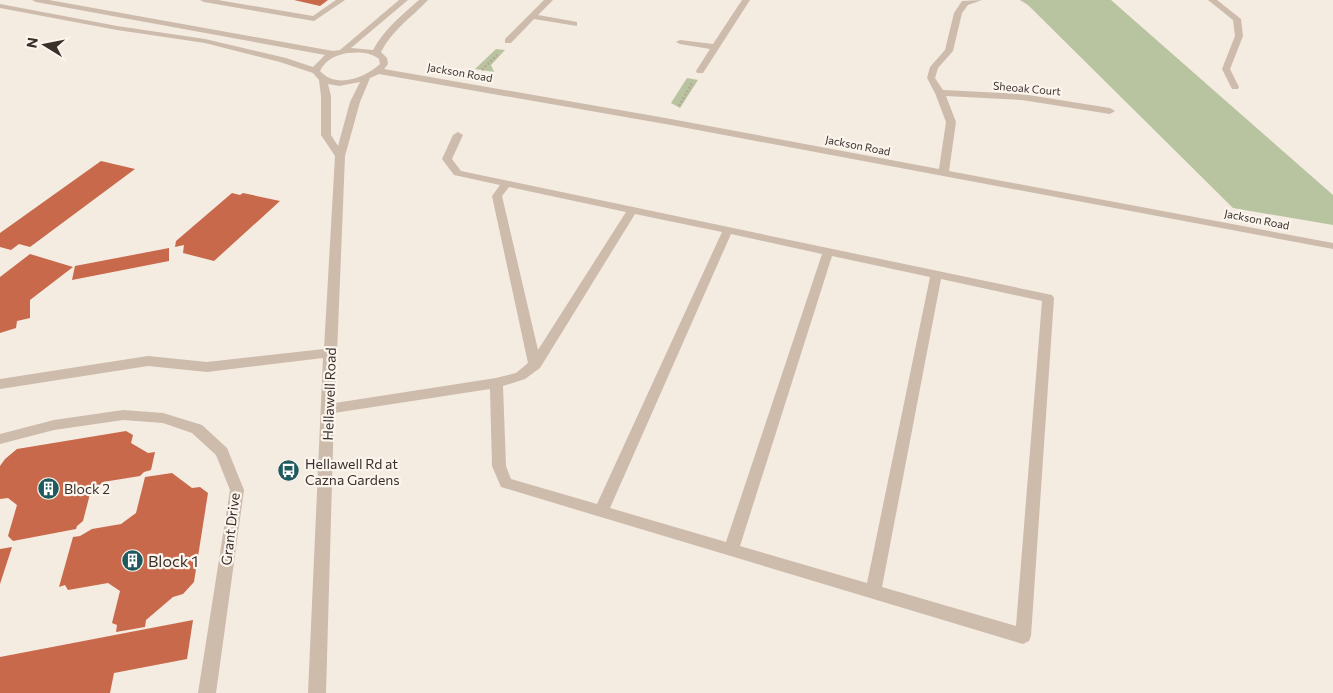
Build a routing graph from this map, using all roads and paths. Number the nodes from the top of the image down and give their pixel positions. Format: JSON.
{"nodes":[{"id":1,"x":36,"y":0,"type":"edge"},
{"id":2,"x":204,"y":0,"type":"edge"},
{"id":3,"x":341,"y":0,"type":"edge"},
{"id":4,"x":404,"y":0,"type":"edge"},
{"id":5,"x":424,"y":0,"type":"edge"},
{"id":6,"x":549,"y":0,"type":"edge"},
{"id":7,"x":746,"y":0,"type":"edge"},
{"id":8,"x":955,"y":0,"type":"edge"},
{"id":9,"x":978,"y":0,"type":"edge"},
{"id":10,"x":1212,"y":0,"type":"edge"},
{"id":11,"x":965,"y":3,"type":"junction"},
{"id":12,"x":0,"y":6,"type":"edge"},
{"id":13,"x":532,"y":16,"type":"junction"},
{"id":14,"x":574,"y":24,"type":"dead end"},
{"id":15,"x":508,"y":41,"type":"dead end"},
{"id":16,"x":680,"y":42,"type":"dead end"},
{"id":17,"x":714,"y":47,"type":"junction"},
{"id":18,"x":343,"y":51,"type":"junction"},
{"id":19,"x":376,"y":53,"type":"junction"},
{"id":20,"x":334,"y":54,"type":"junction"},
{"id":21,"x":316,"y":71,"type":"junction"},
{"id":22,"x":700,"y":71,"type":"joint"},
{"id":23,"x":378,"y":72,"type":"junction"},
{"id":24,"x":366,"y":78,"type":"junction"},
{"id":25,"x":323,"y":79,"type":"junction"},
{"id":26,"x":1235,"y":87,"type":"dead end"},
{"id":27,"x":940,"y":93,"type":"junction"},
{"id":28,"x":1110,"y":111,"type":"dead end"},
{"id":29,"x":671,"y":122,"type":"junction"},
{"id":30,"x":458,"y":135,"type":"dead end"},
{"id":31,"x":340,"y":156,"type":"junction"},
{"id":32,"x":944,"y":173,"type":"junction"},
{"id":33,"x":506,"y":183,"type":"junction"},
{"id":34,"x":632,"y":210,"type":"junction"},
{"id":35,"x":728,"y":230,"type":"junction"},
{"id":36,"x":1333,"y":246,"type":"edge"},
{"id":37,"x":828,"y":252,"type":"junction"},
{"id":38,"x":936,"y":274,"type":"junction"},
{"id":39,"x":330,"y":352,"type":"junction"},
{"id":40,"x":535,"y":365,"type":"junction"},
{"id":41,"x":496,"y":383,"type":"junction"},
{"id":42,"x":0,"y":384,"type":"edge"},
{"id":43,"x":328,"y":409,"type":"junction"},
{"id":44,"x":0,"y":439,"type":"edge"},
{"id":45,"x":601,"y":511,"type":"junction"},
{"id":46,"x":731,"y":550,"type":"junction"},
{"id":47,"x":873,"y":592,"type":"junction"},
{"id":48,"x":207,"y":693,"type":"edge"},
{"id":49,"x":317,"y":693,"type":"edge"}],
"edges":[{"from":1,"to":20,"type":"street"},
{"from":2,"to":3,"type":"street"},
{"from":4,"to":18,"type":"street"},
{"from":5,"to":19,"type":"street"},
{"from":6,"to":13,"type":"street"},
{"from":7,"to":17,"type":"street"},
{"from":8,"to":11,"type":"street"},
{"from":9,"to":11,"type":"street"},
{"from":10,"to":26,"type":"street"},
{"from":11,"to":27,"type":"street"},
{"from":12,"to":21,"type":"street"},
{"from":13,"to":14,"type":"street"},
{"from":13,"to":15,"type":"street"},
{"from":16,"to":17,"type":"street"},
{"from":17,"to":22,"type":"street"},
{"from":18,"to":19,"type":"street"},
{"from":18,"to":20,"type":"street"},
{"from":19,"to":23,"type":"street"},
{"from":20,"to":21,"type":"street"},
{"from":21,"to":25,"type":"street"},
{"from":22,"to":29,"type":"path"},
{"from":23,"to":24,"type":"street"},
{"from":23,"to":29,"type":"street","name":"Jackson Road"},
{"from":24,"to":25,"type":"street"},
{"from":24,"to":31,"type":"street","name":"Hellawell Road"},
{"from":25,"to":31,"type":"street"},
{"from":27,"to":28,"type":"street","name":"Sheoak Court"},
{"from":27,"to":32,"type":"street"},
{"from":29,"to":32,"type":"street","name":"Jackson Road"},
{"from":30,"to":33,"type":"street"},
{"from":31,"to":39,"type":"street","name":"Hellawell Road"},
{"from":32,"to":36,"type":"street","name":"Jackson Road"},
{"from":33,"to":34,"type":"street"},
{"from":33,"to":40,"type":"street"},
{"from":34,"to":35,"type":"street"},
{"from":34,"to":40,"type":"street"},
{"from":35,"to":37,"type":"street"},
{"from":35,"to":45,"type":"street"},
{"from":37,"to":38,"type":"street"},
{"from":37,"to":46,"type":"street"},
{"from":38,"to":47,"type":"street"},
{"from":38,"to":47,"type":"street"},
{"from":39,"to":42,"type":"street"},
{"from":39,"to":43,"type":"street","name":"Hellawell Road"},
{"from":40,"to":41,"type":"street"},
{"from":41,"to":43,"type":"street"},
{"from":41,"to":45,"type":"street"},
{"from":43,"to":49,"type":"street","name":"Hellawell Road"},
{"from":44,"to":48,"type":"street","name":"Grant Drive"},
{"from":45,"to":46,"type":"street"},
{"from":46,"to":47,"type":"street"}]}
